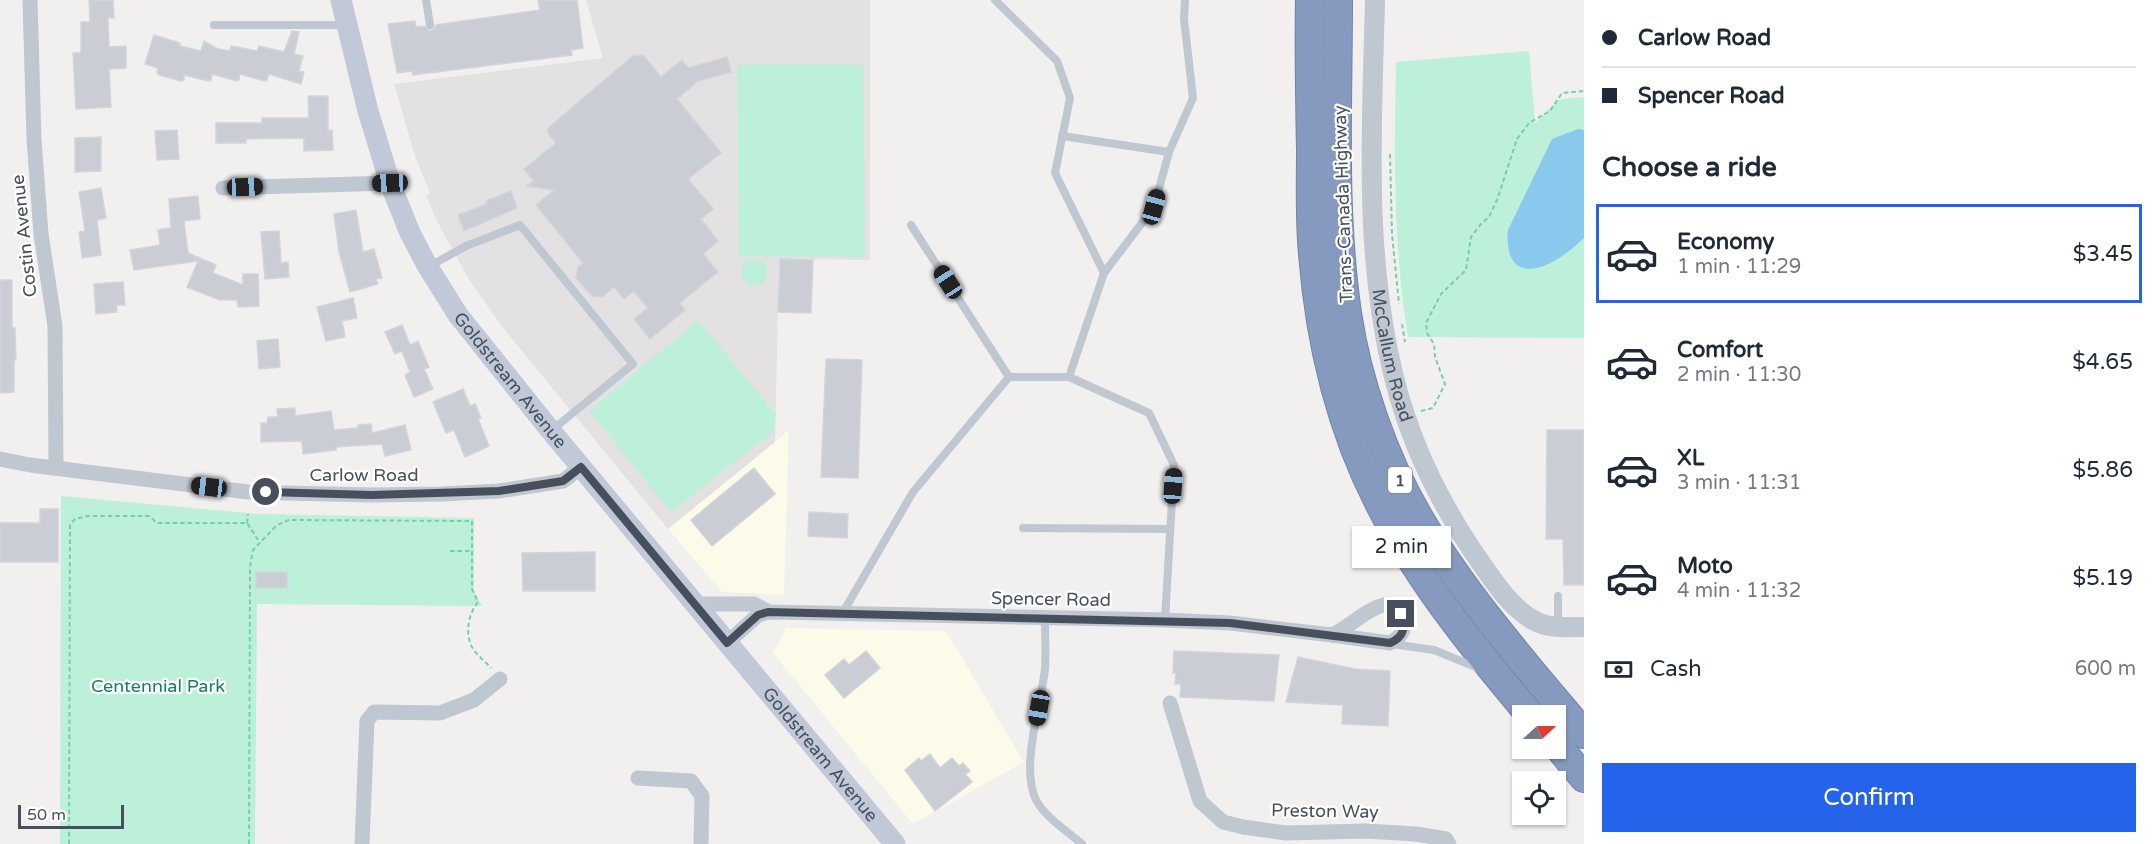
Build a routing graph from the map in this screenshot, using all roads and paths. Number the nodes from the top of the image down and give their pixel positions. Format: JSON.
{"nodes":[{"id":1,"x":30,"y":0,"type":"edge"},
{"id":2,"x":340,"y":0,"type":"edge"},
{"id":3,"x":426,"y":0,"type":"edge"},
{"id":4,"x":995,"y":0,"type":"edge"},
{"id":5,"x":1185,"y":0,"type":"edge"},
{"id":6,"x":1299,"y":0,"type":"edge"},
{"id":7,"x":1310,"y":0,"type":"edge"},
{"id":8,"x":1338,"y":0,"type":"edge"},
{"id":9,"x":1351,"y":0,"type":"edge"},
{"id":10,"x":1375,"y":0,"type":"edge"},
{"id":11,"x":214,"y":25,"type":"dead end"},
{"id":12,"x":347,"y":25,"type":"junction"},
{"id":13,"x":430,"y":25,"type":"dead end"},
{"id":14,"x":1584,"y":91,"type":"edge"},
{"id":15,"x":1062,"y":136,"type":"junction"},
{"id":16,"x":1169,"y":152,"type":"junction"},
{"id":17,"x":1390,"y":154,"type":"dead end"},
{"id":18,"x":1338,"y":175,"type":"junction"},
{"id":19,"x":390,"y":183,"type":"junction"},
{"id":20,"x":223,"y":188,"type":"dead end"},
{"id":21,"x":911,"y":225,"type":"dead end"},
{"id":22,"x":1312,"y":239,"type":"junction"},
{"id":23,"x":428,"y":267,"type":"junction"},
{"id":24,"x":1104,"y":273,"type":"junction"},
{"id":25,"x":1400,"y":314,"type":"dead end"},
{"id":26,"x":1402,"y":324,"type":"dead end"},
{"id":27,"x":1406,"y":345,"type":"dead end"},
{"id":28,"x":1009,"y":377,"type":"junction"},
{"id":29,"x":1069,"y":377,"type":"junction"},
{"id":30,"x":1418,"y":403,"type":"dead end"},
{"id":31,"x":1421,"y":411,"type":"junction"},
{"id":32,"x":1423,"y":419,"type":"dead end"},
{"id":33,"x":551,"y":431,"type":"junction"},
{"id":34,"x":0,"y":459,"type":"edge"},
{"id":35,"x":581,"y":467,"type":"junction"},
{"id":36,"x":56,"y":468,"type":"junction"},
{"id":37,"x":248,"y":513,"type":"dead end"},
{"id":38,"x":248,"y":523,"type":"junction"},
{"id":39,"x":1023,"y":528,"type":"dead end"},
{"id":40,"x":1170,"y":529,"type":"junction"},
{"id":41,"x":260,"y":543,"type":"junction"},
{"id":42,"x":450,"y":551,"type":"dead end"},
{"id":43,"x":472,"y":551,"type":"junction"},
{"id":44,"x":1558,"y":596,"type":"dead end"},
{"id":45,"x":695,"y":604,"type":"junction"},
{"id":46,"x":768,"y":612,"type":"junction"},
{"id":47,"x":842,"y":614,"type":"junction"},
{"id":48,"x":1045,"y":618,"type":"junction"},
{"id":49,"x":1165,"y":620,"type":"junction"},
{"id":50,"x":1558,"y":627,"type":"junction"},
{"id":51,"x":1584,"y":627,"type":"edge"},
{"id":52,"x":1332,"y":635,"type":"junction"},
{"id":53,"x":727,"y":643,"type":"junction"},
{"id":54,"x":1390,"y":643,"type":"junction"},
{"id":55,"x":1500,"y":677,"type":"junction"},
{"id":56,"x":500,"y":679,"type":"joint"},
{"id":57,"x":1170,"y":703,"type":"dead end"},
{"id":58,"x":1523,"y":705,"type":"edge"},
{"id":59,"x":1584,"y":734,"type":"edge"},
{"id":60,"x":1566,"y":756,"type":"edge"},
{"id":61,"x":1584,"y":777,"type":"edge"},
{"id":62,"x":638,"y":778,"type":"dead end"},
{"id":63,"x":69,"y":844,"type":"edge"},
{"id":64,"x":249,"y":844,"type":"edge"},
{"id":65,"x":362,"y":844,"type":"edge"},
{"id":66,"x":701,"y":844,"type":"edge"},
{"id":67,"x":895,"y":844,"type":"edge"},
{"id":68,"x":1082,"y":844,"type":"edge"},
{"id":69,"x":1449,"y":844,"type":"edge"}],
"edges":[{"from":1,"to":36,"type":"street","name":"Costin Avenue"},
{"from":2,"to":12,"type":"main road","name":"Goldstream Avenue"},
{"from":3,"to":13,"type":"lane"},
{"from":4,"to":15,"type":"lane"},
{"from":5,"to":16,"type":"lane"},
{"from":6,"to":22,"type":"highway"},
{"from":7,"to":22,"type":"highway","name":"Trans-Canada Highway","number":"1"},
{"from":8,"to":18,"type":"highway","name":"Trans-Canada Highway","number":"1"},
{"from":9,"to":18,"type":"highway"},
{"from":10,"to":50,"type":"street","name":"McCallum Road"},
{"from":11,"to":12,"type":"lane"},
{"from":12,"to":19,"type":"main road","name":"Goldstream Avenue"},
{"from":14,"to":31,"type":"path"},
{"from":15,"to":16,"type":"lane"},
{"from":15,"to":24,"type":"lane"},
{"from":16,"to":24,"type":"lane"},
{"from":17,"to":25,"type":"path"},
{"from":18,"to":59,"type":"highway","name":"Trans-Canada Highway","number":"1"},
{"from":19,"to":20,"type":"street"},
{"from":19,"to":23,"type":"main road","name":"Goldstream Avenue"},
{"from":21,"to":28,"type":"lane"},
{"from":22,"to":55,"type":"highway","name":"Trans-Canada Highway","number":"1"},
{"from":23,"to":33,"type":"main road","name":"Goldstream Avenue"},
{"from":23,"to":33,"type":"lane"},
{"from":24,"to":29,"type":"lane"},
{"from":26,"to":27,"type":"path"},
{"from":28,"to":29,"type":"lane"},
{"from":28,"to":47,"type":"lane"},
{"from":29,"to":40,"type":"lane"},
{"from":30,"to":31,"type":"path"},
{"from":31,"to":32,"type":"path"},
{"from":33,"to":35,"type":"main road","name":"Goldstream Avenue"},
{"from":34,"to":36,"type":"street","name":"Carlow Road"},
{"from":35,"to":36,"type":"street","name":"Carlow Road"},
{"from":35,"to":45,"type":"main road","name":"Goldstream Avenue"},
{"from":37,"to":38,"type":"path"},
{"from":38,"to":41,"type":"path"},
{"from":38,"to":63,"type":"path"},
{"from":39,"to":40,"type":"lane"},
{"from":40,"to":49,"type":"lane"},
{"from":41,"to":43,"type":"path"},
{"from":41,"to":64,"type":"path"},
{"from":42,"to":43,"type":"path"},
{"from":43,"to":56,"type":"path"},
{"from":44,"to":50,"type":"lane"},
{"from":45,"to":46,"type":"street","name":"Spencer Road"},
{"from":45,"to":53,"type":"main road","name":"Goldstream Avenue"},
{"from":46,"to":47,"type":"street","name":"Spencer Road"},
{"from":46,"to":53,"type":"street"},
{"from":47,"to":48,"type":"street","name":"Spencer Road"},
{"from":48,"to":49,"type":"street","name":"Spencer Road"},
{"from":48,"to":68,"type":"lane"},
{"from":49,"to":52,"type":"street","name":"Spencer Road"},
{"from":50,"to":51,"type":"street","name":"McCallum Road"},
{"from":52,"to":54,"type":"street","name":"Spencer Road"},
{"from":52,"to":54,"type":"street"},
{"from":53,"to":67,"type":"main road","name":"Goldstream Avenue"},
{"from":54,"to":55,"type":"lane"},
{"from":55,"to":58,"type":"highway","name":"Trans-Canada Highway","number":"1"},
{"from":56,"to":65,"type":"street"},
{"from":57,"to":69,"type":"street","name":"Preston Way"},
{"from":60,"to":61,"type":"highway"},
{"from":62,"to":66,"type":"street"}]}
